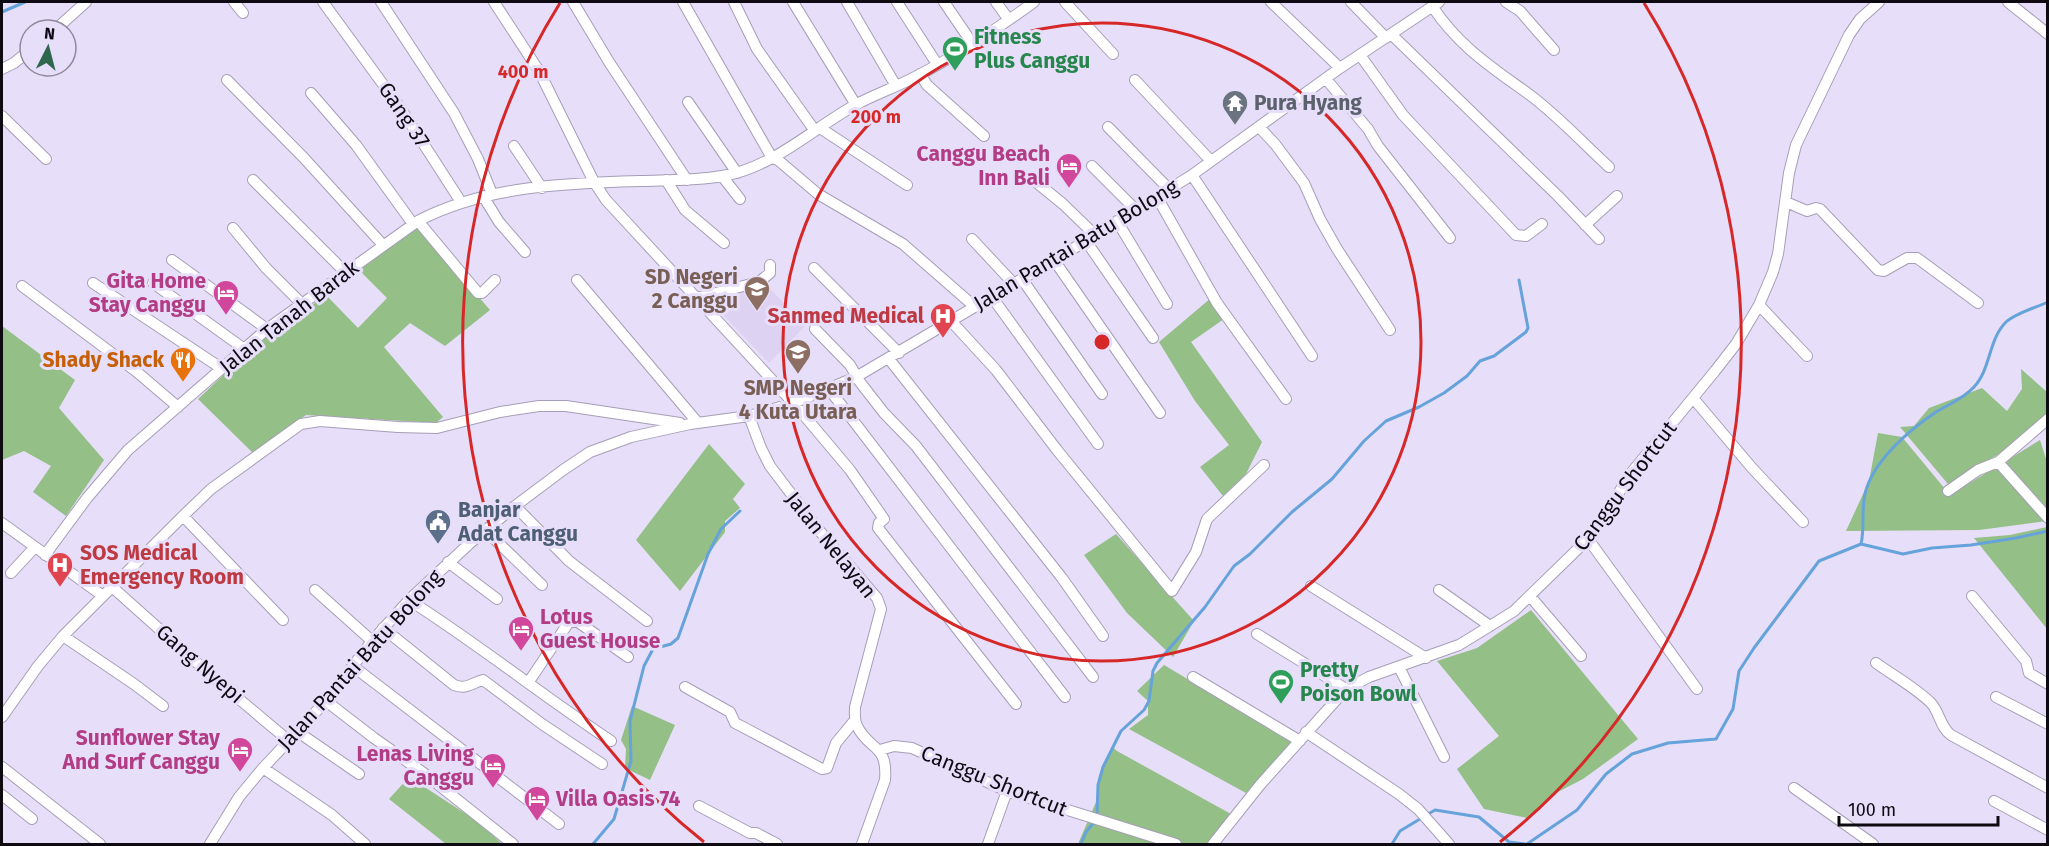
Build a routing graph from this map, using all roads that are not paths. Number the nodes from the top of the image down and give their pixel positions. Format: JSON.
{"nodes":[{"id":1,"x":86,"y":2,"type":"edge"},
{"id":2,"x":234,"y":2,"type":"edge"},
{"id":3,"x":323,"y":2,"type":"edge"},
{"id":4,"x":381,"y":2,"type":"edge"},
{"id":5,"x":494,"y":2,"type":"edge"},
{"id":6,"x":573,"y":2,"type":"edge"},
{"id":7,"x":683,"y":2,"type":"edge"},
{"id":8,"x":734,"y":2,"type":"edge"},
{"id":9,"x":793,"y":2,"type":"edge"},
{"id":10,"x":847,"y":2,"type":"edge"},
{"id":11,"x":897,"y":2,"type":"edge"},
{"id":12,"x":944,"y":2,"type":"edge"},
{"id":13,"x":996,"y":2,"type":"edge"},
{"id":14,"x":1034,"y":2,"type":"edge"},
{"id":15,"x":1065,"y":2,"type":"edge"},
{"id":16,"x":1271,"y":2,"type":"edge"},
{"id":17,"x":1351,"y":2,"type":"edge"},
{"id":18,"x":1506,"y":2,"type":"edge"},
{"id":19,"x":1879,"y":2,"type":"edge"},
{"id":20,"x":2008,"y":2,"type":"edge"},
{"id":21,"x":1436,"y":4,"type":"edge"},
{"id":22,"x":243,"y":13,"type":"dead end"},
{"id":23,"x":68,"y":18,"type":"edge"},
{"id":24,"x":1009,"y":20,"type":"junction"},
{"id":25,"x":2048,"y":34,"type":"edge"},
{"id":26,"x":1388,"y":36,"type":"junction"},
{"id":27,"x":972,"y":43,"type":"junction"},
{"id":28,"x":1554,"y":50,"type":"dead end"},
{"id":29,"x":1113,"y":54,"type":"dead end"},
{"id":30,"x":1360,"y":55,"type":"junction"},
{"id":31,"x":18,"y":60,"type":"edge"},
{"id":32,"x":937,"y":64,"type":"junction"},
{"id":33,"x":1340,"y":68,"type":"junction"},
{"id":34,"x":2,"y":69,"type":"edge"},
{"id":35,"x":920,"y":74,"type":"junction"},
{"id":36,"x":1326,"y":79,"type":"junction"},
{"id":37,"x":227,"y":80,"type":"dead end"},
{"id":38,"x":1135,"y":80,"type":"dead end"},
{"id":39,"x":896,"y":86,"type":"junction"},
{"id":40,"x":311,"y":93,"type":"dead end"},
{"id":41,"x":688,"y":102,"type":"dead end"},
{"id":42,"x":856,"y":105,"type":"junction"},
{"id":43,"x":2,"y":116,"type":"edge"},
{"id":44,"x":1108,"y":127,"type":"dead end"},
{"id":45,"x":1259,"y":127,"type":"junction"},
{"id":46,"x":817,"y":129,"type":"junction"},
{"id":47,"x":984,"y":136,"type":"dead end"},
{"id":48,"x":514,"y":146,"type":"dead end"},
{"id":49,"x":772,"y":158,"type":"junction"},
{"id":50,"x":46,"y":159,"type":"dead end"},
{"id":51,"x":1211,"y":161,"type":"junction"},
{"id":52,"x":1092,"y":166,"type":"dead end"},
{"id":53,"x":1609,"y":167,"type":"dead end"},
{"id":54,"x":737,"y":173,"type":"junction"},
{"id":55,"x":1192,"y":175,"type":"junction"},
{"id":56,"x":722,"y":176,"type":"junction"},
{"id":57,"x":1031,"y":178,"type":"dead end"},
{"id":58,"x":253,"y":180,"type":"dead end"},
{"id":59,"x":666,"y":180,"type":"junction"},
{"id":60,"x":687,"y":180,"type":"junction"},
{"id":61,"x":594,"y":182,"type":"junction"},
{"id":62,"x":907,"y":185,"type":"dead end"},
{"id":63,"x":542,"y":188,"type":"junction"},
{"id":64,"x":1169,"y":189,"type":"junction"},
{"id":65,"x":488,"y":195,"type":"junction"},
{"id":66,"x":1617,"y":196,"type":"dead end"},
{"id":67,"x":1157,"y":197,"type":"junction"},
{"id":68,"x":740,"y":199,"type":"dead end"},
{"id":69,"x":461,"y":202,"type":"junction"},
{"id":70,"x":1786,"y":202,"type":"junction"},
{"id":71,"x":1136,"y":210,"type":"junction"},
{"id":72,"x":1117,"y":221,"type":"junction"},
{"id":73,"x":416,"y":223,"type":"junction"},
{"id":74,"x":1542,"y":224,"type":"dead end"},
{"id":75,"x":1585,"y":225,"type":"junction"},
{"id":76,"x":233,"y":228,"type":"dead end"},
{"id":77,"x":1090,"y":238,"type":"junction"},
{"id":78,"x":1450,"y":238,"type":"dead end"},
{"id":79,"x":972,"y":239,"type":"dead end"},
{"id":80,"x":1599,"y":239,"type":"dead end"},
{"id":81,"x":724,"y":243,"type":"dead end"},
{"id":82,"x":383,"y":245,"type":"junction"},
{"id":83,"x":525,"y":252,"type":"dead end"},
{"id":84,"x":172,"y":260,"type":"dead end"},
{"id":85,"x":1054,"y":260,"type":"junction"},
{"id":86,"x":770,"y":265,"type":"dead end"},
{"id":87,"x":814,"y":268,"type":"dead end"},
{"id":88,"x":345,"y":272,"type":"junction"},
{"id":89,"x":495,"y":280,"type":"dead end"},
{"id":90,"x":578,"y":280,"type":"dead end"},
{"id":91,"x":1018,"y":281,"type":"junction"},
{"id":92,"x":153,"y":283,"type":"dead end"},
{"id":93,"x":93,"y":284,"type":"dead end"},
{"id":94,"x":22,"y":286,"type":"dead end"},
{"id":95,"x":696,"y":297,"type":"junction"},
{"id":96,"x":992,"y":297,"type":"junction"},
{"id":97,"x":301,"y":303,"type":"junction"},
{"id":98,"x":1978,"y":303,"type":"dead end"},
{"id":99,"x":1167,"y":304,"type":"dead end"},
{"id":100,"x":1759,"y":305,"type":"junction"},
{"id":101,"x":975,"y":307,"type":"junction"},
{"id":102,"x":951,"y":321,"type":"junction"},
{"id":103,"x":267,"y":329,"type":"junction"},
{"id":104,"x":815,"y":329,"type":"dead end"},
{"id":105,"x":1390,"y":330,"type":"dead end"},
{"id":106,"x":1153,"y":338,"type":"dead end"},
{"id":107,"x":243,"y":348,"type":"junction"},
{"id":108,"x":894,"y":356,"type":"junction"},
{"id":109,"x":1312,"y":356,"type":"dead end"},
{"id":110,"x":1807,"y":356,"type":"dead end"},
{"id":111,"x":221,"y":368,"type":"junction"},
{"id":112,"x":856,"y":377,"type":"junction"},
{"id":113,"x":829,"y":388,"type":"junction"},
{"id":114,"x":1102,"y":394,"type":"dead end"},
{"id":115,"x":1693,"y":398,"type":"junction"},
{"id":116,"x":1286,"y":399,"type":"dead end"},
{"id":117,"x":794,"y":403,"type":"junction"},
{"id":118,"x":178,"y":407,"type":"junction"},
{"id":119,"x":1160,"y":413,"type":"dead end"},
{"id":120,"x":632,"y":414,"type":"junction"},
{"id":121,"x":749,"y":416,"type":"junction"},
{"id":122,"x":2048,"y":419,"type":"edge"},
{"id":123,"x":694,"y":424,"type":"junction"},
{"id":124,"x":631,"y":437,"type":"junction"},
{"id":125,"x":1098,"y":444,"type":"dead end"},
{"id":126,"x":1998,"y":462,"type":"junction"},
{"id":127,"x":1264,"y":465,"type":"dead end"},
{"id":128,"x":1948,"y":490,"type":"dead end"},
{"id":129,"x":515,"y":506,"type":"junction"},
{"id":130,"x":183,"y":516,"type":"junction"},
{"id":131,"x":2048,"y":518,"type":"edge"},
{"id":132,"x":1803,"y":522,"type":"dead end"},
{"id":133,"x":2,"y":523,"type":"edge"},
{"id":134,"x":485,"y":530,"type":"junction"},
{"id":135,"x":1588,"y":539,"type":"junction"},
{"id":136,"x":34,"y":547,"type":"junction"},
{"id":137,"x":45,"y":555,"type":"junction"},
{"id":138,"x":448,"y":562,"type":"junction"},
{"id":139,"x":11,"y":573,"type":"dead end"},
{"id":140,"x":542,"y":585,"type":"dead end"},
{"id":141,"x":1311,"y":585,"type":"dead end"},
{"id":142,"x":111,"y":586,"type":"junction"},
{"id":143,"x":315,"y":590,"type":"dead end"},
{"id":144,"x":1439,"y":590,"type":"dead end"},
{"id":145,"x":103,"y":596,"type":"junction"},
{"id":146,"x":1530,"y":596,"type":"junction"},
{"id":147,"x":1972,"y":596,"type":"dead end"},
{"id":148,"x":496,"y":599,"type":"dead end"},
{"id":149,"x":409,"y":600,"type":"junction"},
{"id":150,"x":284,"y":620,"type":"dead end"},
{"id":151,"x":647,"y":621,"type":"dead end"},
{"id":152,"x":1490,"y":626,"type":"junction"},
{"id":153,"x":383,"y":628,"type":"junction"},
{"id":154,"x":1257,"y":634,"type":"dead end"},
{"id":155,"x":63,"y":636,"type":"junction"},
{"id":156,"x":1104,"y":636,"type":"dead end"},
{"id":157,"x":372,"y":641,"type":"junction"},
{"id":158,"x":1581,"y":656,"type":"dead end"},
{"id":159,"x":628,"y":657,"type":"dead end"},
{"id":160,"x":1426,"y":658,"type":"junction"},
{"id":161,"x":1876,"y":663,"type":"dead end"},
{"id":162,"x":354,"y":667,"type":"junction"},
{"id":163,"x":1399,"y":667,"type":"junction"},
{"id":164,"x":1093,"y":676,"type":"dead end"},
{"id":165,"x":1193,"y":677,"type":"dead end"},
{"id":166,"x":528,"y":683,"type":"junction"},
{"id":167,"x":2048,"y":684,"type":"edge"},
{"id":168,"x":685,"y":687,"type":"dead end"},
{"id":169,"x":1346,"y":689,"type":"junction"},
{"id":170,"x":1697,"y":689,"type":"dead end"},
{"id":171,"x":1065,"y":697,"type":"dead end"},
{"id":172,"x":1996,"y":697,"type":"dead end"},
{"id":173,"x":326,"y":701,"type":"junction"},
{"id":174,"x":1016,"y":704,"type":"dead end"},
{"id":175,"x":163,"y":706,"type":"dead end"},
{"id":176,"x":2,"y":717,"type":"edge"},
{"id":177,"x":855,"y":720,"type":"junction"},
{"id":178,"x":2048,"y":724,"type":"edge"},
{"id":179,"x":298,"y":732,"type":"junction"},
{"id":180,"x":1303,"y":737,"type":"junction"},
{"id":181,"x":289,"y":741,"type":"junction"},
{"id":182,"x":611,"y":741,"type":"dead end"},
{"id":183,"x":880,"y":750,"type":"junction"},
{"id":184,"x":1444,"y":757,"type":"dead end"},
{"id":185,"x":602,"y":764,"type":"dead end"},
{"id":186,"x":2,"y":767,"type":"edge"},
{"id":187,"x":263,"y":768,"type":"junction"},
{"id":188,"x":359,"y":774,"type":"dead end"},
{"id":189,"x":1794,"y":788,"type":"dead end"},
{"id":190,"x":2048,"y":788,"type":"edge"},
{"id":191,"x":1007,"y":791,"type":"junction"},
{"id":192,"x":2,"y":795,"type":"edge"},
{"id":193,"x":1994,"y":801,"type":"dead end"},
{"id":194,"x":699,"y":807,"type":"dead end"},
{"id":195,"x":33,"y":819,"type":"dead end"},
{"id":196,"x":559,"y":824,"type":"dead end"},
{"id":197,"x":2048,"y":830,"type":"edge"},
{"id":198,"x":750,"y":833,"type":"junction"},
{"id":199,"x":100,"y":844,"type":"edge"},
{"id":200,"x":210,"y":844,"type":"edge"},
{"id":201,"x":365,"y":844,"type":"edge"},
{"id":202,"x":513,"y":844,"type":"edge"},
{"id":203,"x":744,"y":844,"type":"edge"},
{"id":204,"x":777,"y":844,"type":"edge"},
{"id":205,"x":862,"y":844,"type":"edge"},
{"id":206,"x":988,"y":844,"type":"edge"},
{"id":207,"x":1176,"y":844,"type":"edge"},
{"id":208,"x":1213,"y":844,"type":"edge"},
{"id":209,"x":1449,"y":844,"type":"edge"},
{"id":210,"x":1874,"y":844,"type":"edge"}],
"edges":[{"from":1,"to":23,"type":"street"},
{"from":2,"to":22,"type":"street"},
{"from":3,"to":69,"type":"street","name":"Gang 37"},
{"from":4,"to":65,"type":"street"},
{"from":5,"to":61,"type":"street"},
{"from":6,"to":60,"type":"street"},
{"from":7,"to":49,"type":"street"},
{"from":8,"to":46,"type":"street"},
{"from":9,"to":42,"type":"street"},
{"from":10,"to":39,"type":"street"},
{"from":11,"to":32,"type":"street"},
{"from":12,"to":27,"type":"street"},
{"from":13,"to":24,"type":"street"},
{"from":14,"to":24,"type":"street","name":"Jalan Tanah Barak"},
{"from":15,"to":29,"type":"street"},
{"from":16,"to":33,"type":"street"},
{"from":17,"to":26,"type":"street"},
{"from":18,"to":28,"type":"street"},
{"from":19,"to":70,"type":"street","name":"Canggu Shortcut"},
{"from":20,"to":25,"type":"street"},
{"from":21,"to":26,"type":"street","name":"Jalan Pantai Batu Bolong"},
{"from":21,"to":53,"type":"street"},
{"from":24,"to":27,"type":"street","name":"Jalan Tanah Barak"},
{"from":26,"to":30,"type":"street","name":"Jalan Pantai Batu Bolong"},
{"from":26,"to":75,"type":"street"},
{"from":27,"to":32,"type":"street","name":"Jalan Tanah Barak"},
{"from":30,"to":33,"type":"street","name":"Jalan Pantai Batu Bolong"},
{"from":30,"to":74,"type":"street"},
{"from":31,"to":34,"type":"street"},
{"from":32,"to":35,"type":"street","name":"Jalan Tanah Barak"},
{"from":33,"to":36,"type":"street","name":"Jalan Pantai Batu Bolong"},
{"from":35,"to":39,"type":"street","name":"Jalan Tanah Barak"},
{"from":35,"to":47,"type":"street"},
{"from":36,"to":45,"type":"street","name":"Jalan Pantai Batu Bolong"},
{"from":36,"to":78,"type":"street"},
{"from":37,"to":82,"type":"street"},
{"from":38,"to":51,"type":"street"},
{"from":39,"to":42,"type":"street","name":"Jalan Tanah Barak"},
{"from":40,"to":73,"type":"street"},
{"from":41,"to":54,"type":"street"},
{"from":42,"to":46,"type":"street","name":"Jalan Tanah Barak"},
{"from":43,"to":50,"type":"street"},
{"from":44,"to":64,"type":"street"},
{"from":45,"to":51,"type":"street","name":"Jalan Pantai Batu Bolong"},
{"from":45,"to":105,"type":"street"},
{"from":46,"to":49,"type":"street","name":"Jalan Tanah Barak"},
{"from":46,"to":62,"type":"street"},
{"from":48,"to":63,"type":"street"},
{"from":49,"to":54,"type":"street","name":"Jalan Tanah Barak"},
{"from":49,"to":101,"type":"street"},
{"from":51,"to":55,"type":"street","name":"Jalan Pantai Batu Bolong"},
{"from":52,"to":71,"type":"street"},
{"from":54,"to":56,"type":"street","name":"Jalan Tanah Barak"},
{"from":55,"to":64,"type":"street","name":"Jalan Pantai Batu Bolong"},
{"from":55,"to":109,"type":"street"},
{"from":56,"to":60,"type":"street","name":"Jalan Tanah Barak"},
{"from":56,"to":68,"type":"street"},
{"from":57,"to":77,"type":"street"},
{"from":58,"to":88,"type":"street"},
{"from":59,"to":60,"type":"street","name":"Jalan Tanah Barak"},
{"from":59,"to":61,"type":"street","name":"Jalan Tanah Barak"},
{"from":59,"to":81,"type":"street"},
{"from":61,"to":63,"type":"street","name":"Jalan Tanah Barak"},
{"from":61,"to":95,"type":"street"},
{"from":63,"to":65,"type":"street","name":"Jalan Tanah Barak"},
{"from":64,"to":67,"type":"street","name":"Jalan Pantai Batu Bolong"},
{"from":65,"to":69,"type":"street","name":"Jalan Tanah Barak"},
{"from":65,"to":83,"type":"street"},
{"from":66,"to":75,"type":"street"},
{"from":67,"to":71,"type":"street","name":"Jalan Pantai Batu Bolong"},
{"from":67,"to":116,"type":"street"},
{"from":69,"to":73,"type":"street","name":"Jalan Tanah Barak"},
{"from":70,"to":98,"type":"street"},
{"from":70,"to":100,"type":"street","name":"Canggu Shortcut"},
{"from":71,"to":72,"type":"street","name":"Jalan Pantai Batu Bolong"},
{"from":72,"to":77,"type":"street","name":"Jalan Pantai Batu Bolong"},
{"from":72,"to":99,"type":"street"},
{"from":73,"to":82,"type":"street","name":"Jalan Tanah Barak"},
{"from":73,"to":89,"type":"street"},
{"from":75,"to":80,"type":"street"},
{"from":76,"to":97,"type":"street"},
{"from":77,"to":85,"type":"street","name":"Jalan Pantai Batu Bolong"},
{"from":77,"to":106,"type":"street"},
{"from":79,"to":91,"type":"street"},
{"from":82,"to":88,"type":"street","name":"Jalan Tanah Barak"},
{"from":84,"to":103,"type":"street"},
{"from":85,"to":91,"type":"street","name":"Jalan Pantai Batu Bolong"},
{"from":85,"to":119,"type":"street"},
{"from":86,"to":95,"type":"street"},
{"from":87,"to":108,"type":"street"},
{"from":88,"to":97,"type":"street","name":"Jalan Tanah Barak"},
{"from":90,"to":123,"type":"street"},
{"from":91,"to":96,"type":"street","name":"Jalan Pantai Batu Bolong"},
{"from":91,"to":114,"type":"street"},
{"from":92,"to":107,"type":"street"},
{"from":93,"to":111,"type":"street"},
{"from":94,"to":118,"type":"street"},
{"from":95,"to":117,"type":"street"},
{"from":96,"to":101,"type":"street","name":"Jalan Pantai Batu Bolong"},
{"from":96,"to":125,"type":"street"},
{"from":97,"to":103,"type":"street","name":"Jalan Tanah Barak"},
{"from":100,"to":110,"type":"street"},
{"from":100,"to":115,"type":"street","name":"Canggu Shortcut"},
{"from":101,"to":102,"type":"street","name":"Jalan Pantai Batu Bolong"},
{"from":102,"to":108,"type":"street","name":"Jalan Pantai Batu Bolong"},
{"from":102,"to":127,"type":"street"},
{"from":103,"to":107,"type":"street","name":"Jalan Tanah Barak"},
{"from":104,"to":112,"type":"street"},
{"from":107,"to":111,"type":"street","name":"Jalan Tanah Barak"},
{"from":108,"to":112,"type":"street","name":"Jalan Pantai Batu Bolong"},
{"from":108,"to":156,"type":"street"},
{"from":111,"to":118,"type":"street","name":"Jalan Tanah Barak"},
{"from":112,"to":113,"type":"street","name":"Jalan Pantai Batu Bolong"},
{"from":112,"to":164,"type":"street"},
{"from":113,"to":117,"type":"street","name":"Jalan Pantai Batu Bolong"},
{"from":113,"to":171,"type":"street"},
{"from":115,"to":132,"type":"street"},
{"from":115,"to":135,"type":"street","name":"Canggu Shortcut"},
{"from":117,"to":121,"type":"street","name":"Jalan Pantai Batu Bolong"},
{"from":117,"to":174,"type":"street"},
{"from":118,"to":137,"type":"street","name":"Jalan Tanah Barak"},
{"from":120,"to":123,"type":"street"},
{"from":120,"to":124,"type":"street"},
{"from":120,"to":130,"type":"street"},
{"from":121,"to":123,"type":"street","name":"Jalan Pantai Batu Bolong"},
{"from":121,"to":177,"type":"street","name":"Jalan Nelayan"},
{"from":122,"to":126,"type":"street"},
{"from":123,"to":124,"type":"street","name":"Jalan Pantai Batu Bolong"},
{"from":124,"to":129,"type":"street","name":"Jalan Pantai Batu Bolong"},
{"from":126,"to":128,"type":"street"},
{"from":126,"to":131,"type":"street"},
{"from":129,"to":134,"type":"street","name":"Jalan Pantai Batu Bolong"},
{"from":129,"to":151,"type":"street"},
{"from":130,"to":142,"type":"street"},
{"from":130,"to":150,"type":"street"},
{"from":133,"to":136,"type":"street"},
{"from":134,"to":138,"type":"street","name":"Jalan Pantai Batu Bolong"},
{"from":134,"to":140,"type":"street"},
{"from":135,"to":146,"type":"street","name":"Canggu Shortcut"},
{"from":135,"to":170,"type":"street"},
{"from":136,"to":137,"type":"street"},
{"from":136,"to":139,"type":"street"},
{"from":137,"to":145,"type":"street"},
{"from":138,"to":148,"type":"street"},
{"from":138,"to":149,"type":"street","name":"Jalan Pantai Batu Bolong"},
{"from":141,"to":160,"type":"street"},
{"from":142,"to":145,"type":"street"},
{"from":142,"to":181,"type":"street","name":"Gang Nyepi"},
{"from":143,"to":157,"type":"street"},
{"from":144,"to":152,"type":"street"},
{"from":145,"to":155,"type":"street"},
{"from":146,"to":152,"type":"street","name":"Canggu Shortcut"},
{"from":146,"to":158,"type":"street"},
{"from":147,"to":167,"type":"street"},
{"from":149,"to":153,"type":"street","name":"Jalan Pantai Batu Bolong"},
{"from":149,"to":166,"type":"street"},
{"from":152,"to":160,"type":"street","name":"Canggu Shortcut"},
{"from":153,"to":157,"type":"street","name":"Jalan Pantai Batu Bolong"},
{"from":153,"to":185,"type":"street"},
{"from":154,"to":169,"type":"street"},
{"from":155,"to":175,"type":"street"},
{"from":155,"to":176,"type":"street"},
{"from":157,"to":162,"type":"street","name":"Jalan Pantai Batu Bolong"},
{"from":159,"to":166,"type":"street"},
{"from":160,"to":163,"type":"street","name":"Canggu Shortcut"},
{"from":161,"to":190,"type":"street"},
{"from":162,"to":173,"type":"street","name":"Jalan Pantai Batu Bolong"},
{"from":162,"to":196,"type":"street"},
{"from":163,"to":169,"type":"street","name":"Canggu Shortcut"},
{"from":163,"to":184,"type":"street"},
{"from":165,"to":180,"type":"street"},
{"from":166,"to":182,"type":"street"},
{"from":168,"to":177,"type":"street"},
{"from":169,"to":180,"type":"street","name":"Canggu Shortcut"},
{"from":172,"to":178,"type":"street"},
{"from":173,"to":179,"type":"street","name":"Jalan Pantai Batu Bolong"},
{"from":173,"to":202,"type":"street"},
{"from":177,"to":183,"type":"street"},
{"from":179,"to":181,"type":"street","name":"Jalan Pantai Batu Bolong"},
{"from":179,"to":188,"type":"street"},
{"from":180,"to":208,"type":"street","name":"Canggu Shortcut"},
{"from":180,"to":209,"type":"street"},
{"from":181,"to":187,"type":"street","name":"Jalan Pantai Batu Bolong"},
{"from":183,"to":191,"type":"street","name":"Canggu Shortcut"},
{"from":183,"to":205,"type":"street"},
{"from":186,"to":199,"type":"street"},
{"from":187,"to":200,"type":"street","name":"Jalan Pantai Batu Bolong"},
{"from":187,"to":201,"type":"street"},
{"from":189,"to":210,"type":"street"},
{"from":191,"to":206,"type":"street"},
{"from":191,"to":207,"type":"street","name":"Canggu Shortcut"},
{"from":192,"to":195,"type":"street"},
{"from":193,"to":197,"type":"street"},
{"from":194,"to":198,"type":"street"},
{"from":198,"to":203,"type":"street"},
{"from":198,"to":204,"type":"street"}]}
